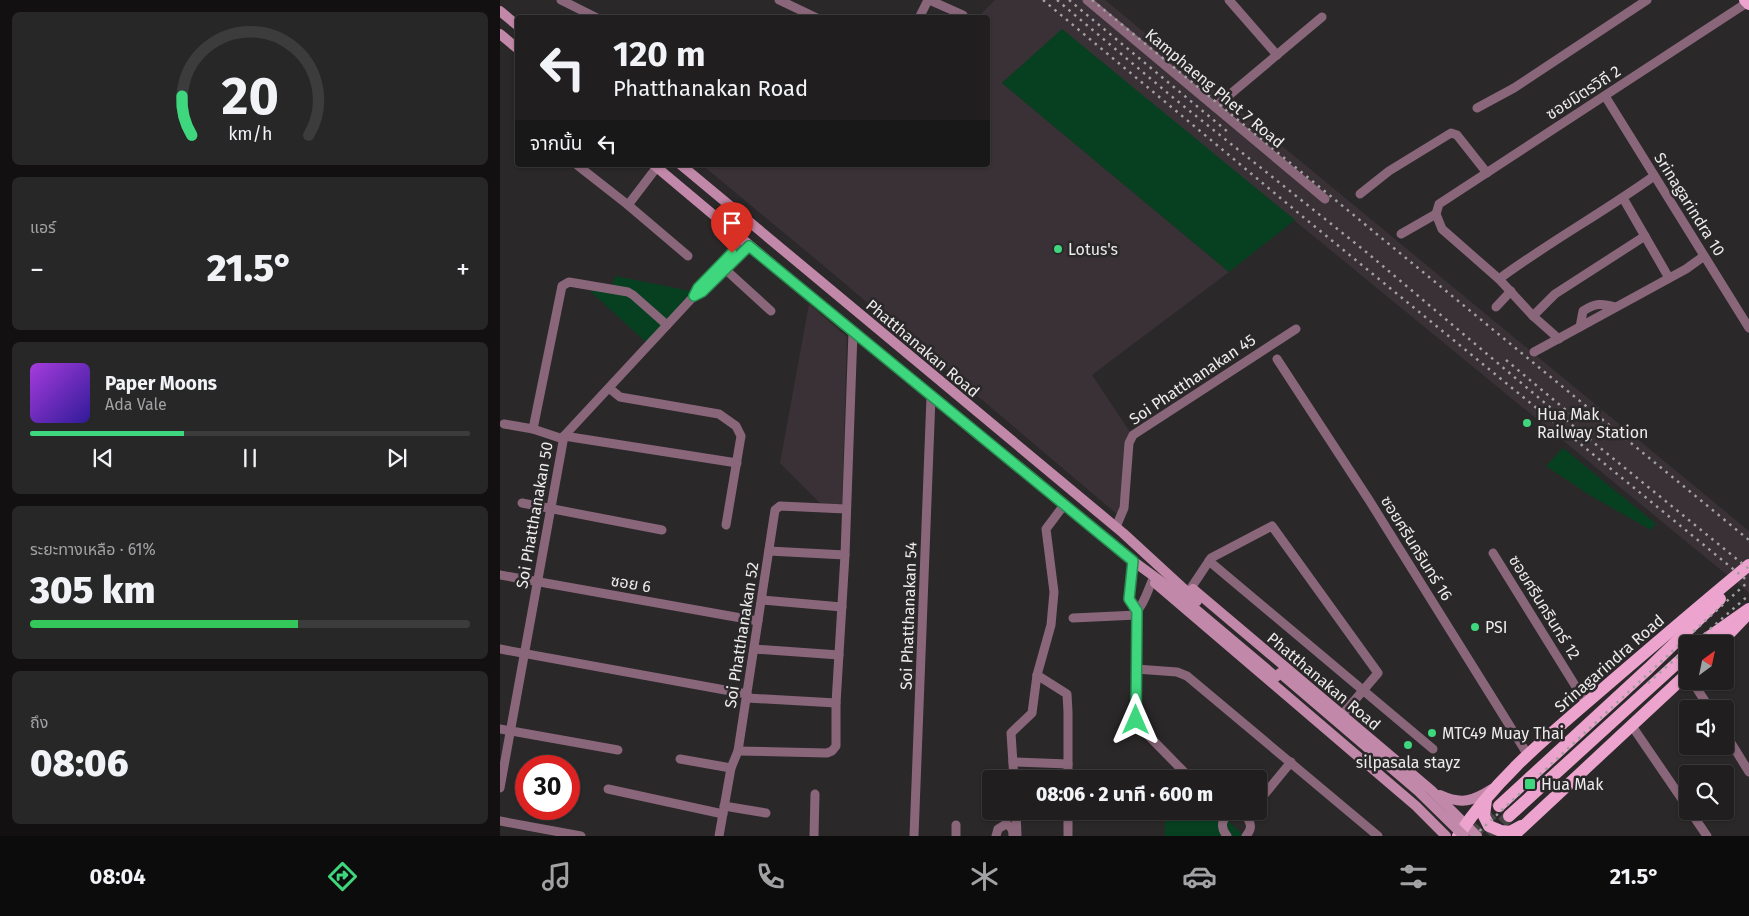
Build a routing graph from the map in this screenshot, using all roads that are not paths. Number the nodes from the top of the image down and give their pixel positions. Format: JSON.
{"nodes":[{"id":1,"x":561,"y":0,"type":"edge"},
{"id":2,"x":779,"y":0,"type":"edge"},
{"id":3,"x":928,"y":0,"type":"edge"},
{"id":4,"x":1086,"y":0,"type":"edge"},
{"id":5,"x":1229,"y":0,"type":"edge"},
{"id":6,"x":1647,"y":0,"type":"edge"},
{"id":7,"x":1747,"y":2,"type":"edge"},
{"id":8,"x":500,"y":11,"type":"edge"},
{"id":9,"x":591,"y":15,"type":"edge"},
{"id":10,"x":810,"y":15,"type":"edge"},
{"id":11,"x":920,"y":15,"type":"edge"},
{"id":12,"x":963,"y":15,"type":"dead end"},
{"id":13,"x":1322,"y":17,"type":"dead end"},
{"id":14,"x":515,"y":24,"type":"edge"},
{"id":15,"x":500,"y":34,"type":"edge"},
{"id":16,"x":515,"y":46,"type":"edge"},
{"id":17,"x":1277,"y":55,"type":"junction"},
{"id":18,"x":1605,"y":96,"type":"junction"},
{"id":19,"x":1215,"y":107,"type":"junction"},
{"id":20,"x":1477,"y":108,"type":"dead end"},
{"id":21,"x":580,"y":167,"type":"edge"},
{"id":22,"x":655,"y":167,"type":"edge"},
{"id":23,"x":657,"y":167,"type":"edge"},
{"id":24,"x":683,"y":167,"type":"edge"},
{"id":25,"x":1487,"y":174,"type":"junction"},
{"id":26,"x":1654,"y":176,"type":"junction"},
{"id":27,"x":1360,"y":194,"type":"dead end"},
{"id":28,"x":1623,"y":198,"type":"junction"},
{"id":29,"x":1325,"y":199,"type":"dead end"},
{"id":30,"x":628,"y":205,"type":"junction"},
{"id":31,"x":1437,"y":211,"type":"junction"},
{"id":32,"x":1401,"y":234,"type":"dead end"},
{"id":33,"x":1645,"y":236,"type":"junction"},
{"id":34,"x":746,"y":244,"type":"junction"},
{"id":35,"x":688,"y":256,"type":"dead end"},
{"id":36,"x":1704,"y":256,"type":"junction"},
{"id":37,"x":726,"y":270,"type":"junction"},
{"id":38,"x":1669,"y":278,"type":"junction"},
{"id":39,"x":1499,"y":279,"type":"junction"},
{"id":40,"x":1511,"y":291,"type":"junction"},
{"id":41,"x":694,"y":296,"type":"junction"},
{"id":42,"x":1496,"y":307,"type":"dead end"},
{"id":43,"x":1615,"y":308,"type":"junction"},
{"id":44,"x":771,"y":311,"type":"dead end"},
{"id":45,"x":1534,"y":316,"type":"junction"},
{"id":46,"x":667,"y":325,"type":"junction"},
{"id":47,"x":1580,"y":327,"type":"junction"},
{"id":48,"x":1296,"y":328,"type":"dead end"},
{"id":49,"x":1749,"y":328,"type":"edge"},
{"id":50,"x":853,"y":332,"type":"junction"},
{"id":51,"x":1559,"y":338,"type":"junction"},
{"id":52,"x":1534,"y":352,"type":"dead end"},
{"id":53,"x":1277,"y":359,"type":"dead end"},
{"id":54,"x":609,"y":388,"type":"junction"},
{"id":55,"x":931,"y":397,"type":"junction"},
{"id":56,"x":504,"y":424,"type":"dead end"},
{"id":57,"x":534,"y":429,"type":"junction"},
{"id":58,"x":564,"y":437,"type":"junction"},
{"id":59,"x":737,"y":463,"type":"junction"},
{"id":60,"x":522,"y":502,"type":"dead end"},
{"id":61,"x":1064,"y":505,"type":"junction"},
{"id":62,"x":846,"y":508,"type":"junction"},
{"id":63,"x":551,"y":509,"type":"junction"},
{"id":64,"x":726,"y":525,"type":"dead end"},
{"id":65,"x":1116,"y":528,"type":"junction"},
{"id":66,"x":662,"y":530,"type":"dead end"},
{"id":67,"x":769,"y":551,"type":"junction"},
{"id":68,"x":1493,"y":553,"type":"dead end"},
{"id":69,"x":1147,"y":554,"type":"junction"},
{"id":70,"x":845,"y":555,"type":"junction"},
{"id":71,"x":1133,"y":561,"type":"junction"},
{"id":72,"x":1209,"y":561,"type":"junction"},
{"id":73,"x":1749,"y":566,"type":"edge"},
{"id":74,"x":1749,"y":572,"type":"edge"},
{"id":75,"x":500,"y":575,"type":"edge"},
{"id":76,"x":1152,"y":581,"type":"junction"},
{"id":77,"x":537,"y":582,"type":"junction"},
{"id":78,"x":1191,"y":588,"type":"junction"},
{"id":79,"x":762,"y":600,"type":"junction"},
{"id":80,"x":842,"y":607,"type":"junction"},
{"id":81,"x":1749,"y":609,"type":"edge"},
{"id":82,"x":1137,"y":613,"type":"junction"},
{"id":83,"x":1749,"y":613,"type":"edge"},
{"id":84,"x":1073,"y":618,"type":"dead end"},
{"id":85,"x":758,"y":621,"type":"junction"},
{"id":86,"x":1710,"y":635,"type":"edge"},
{"id":87,"x":1728,"y":635,"type":"edge"},
{"id":88,"x":754,"y":648,"type":"junction"},
{"id":89,"x":500,"y":649,"type":"edge"},
{"id":90,"x":524,"y":653,"type":"junction"},
{"id":91,"x":839,"y":655,"type":"junction"},
{"id":92,"x":1679,"y":661,"type":"edge"},
{"id":93,"x":1136,"y":668,"type":"junction"},
{"id":94,"x":1037,"y":675,"type":"junction"},
{"id":95,"x":1278,"y":675,"type":"junction"},
{"id":96,"x":1679,"y":684,"type":"edge"},
{"id":97,"x":1364,"y":691,"type":"junction"},
{"id":98,"x":747,"y":696,"type":"junction"},
{"id":99,"x":836,"y":703,"type":"junction"},
{"id":100,"x":1586,"y":703,"type":"junction"},
{"id":101,"x":1342,"y":716,"type":"junction"},
{"id":102,"x":1632,"y":726,"type":"junction"},
{"id":103,"x":500,"y":729,"type":"edge"},
{"id":104,"x":511,"y":732,"type":"junction"},
{"id":105,"x":1734,"y":748,"type":"edge"},
{"id":106,"x":1433,"y":749,"type":"dead end"},
{"id":107,"x":618,"y":750,"type":"dead end"},
{"id":108,"x":738,"y":751,"type":"junction"},
{"id":109,"x":1388,"y":754,"type":"junction"},
{"id":110,"x":1528,"y":755,"type":"junction"},
{"id":111,"x":680,"y":759,"type":"dead end"},
{"id":112,"x":1013,"y":762,"type":"junction"},
{"id":113,"x":1291,"y":762,"type":"junction"},
{"id":114,"x":1068,"y":764,"type":"junction"},
{"id":115,"x":731,"y":768,"type":"junction"},
{"id":116,"x":1013,"y":770,"type":"edge"},
{"id":117,"x":1068,"y":770,"type":"edge"},
{"id":118,"x":1182,"y":770,"type":"edge"},
{"id":119,"x":1376,"y":772,"type":"junction"},
{"id":120,"x":1749,"y":772,"type":"edge"},
{"id":121,"x":500,"y":788,"type":"edge"},
{"id":122,"x":608,"y":789,"type":"dead end"},
{"id":123,"x":1431,"y":790,"type":"junction"},
{"id":124,"x":1492,"y":790,"type":"junction"},
{"id":125,"x":1267,"y":791,"type":"edge"},
{"id":126,"x":815,"y":794,"type":"dead end"},
{"id":127,"x":1679,"y":795,"type":"edge"},
{"id":128,"x":1499,"y":806,"type":"tunnel mouth"},
{"id":129,"x":724,"y":810,"type":"junction"},
{"id":130,"x":766,"y":813,"type":"dead end"},
{"id":131,"x":1509,"y":816,"type":"tunnel mouth"},
{"id":132,"x":1016,"y":820,"type":"edge"},
{"id":133,"x":1068,"y":820,"type":"edge"},
{"id":134,"x":1223,"y":820,"type":"edge"},
{"id":135,"x":1249,"y":820,"type":"edge"},
{"id":136,"x":1696,"y":820,"type":"edge"},
{"id":137,"x":500,"y":821,"type":"edge"},
{"id":138,"x":1526,"y":824,"type":"junction"},
{"id":139,"x":956,"y":825,"type":"dead end"},
{"id":140,"x":1465,"y":830,"type":"edge"},
{"id":141,"x":1439,"y":831,"type":"edge"},
{"id":142,"x":581,"y":836,"type":"edge"},
{"id":143,"x":719,"y":836,"type":"edge"},
{"id":144,"x":814,"y":836,"type":"edge"},
{"id":145,"x":914,"y":836,"type":"edge"},
{"id":146,"x":956,"y":836,"type":"edge"},
{"id":147,"x":996,"y":836,"type":"edge"},
{"id":148,"x":1015,"y":836,"type":"edge"},
{"id":149,"x":1068,"y":836,"type":"edge"},
{"id":150,"x":1227,"y":836,"type":"edge"},
{"id":151,"x":1247,"y":836,"type":"edge"},
{"id":152,"x":1378,"y":836,"type":"edge"},
{"id":153,"x":1446,"y":836,"type":"edge"},
{"id":154,"x":1457,"y":836,"type":"edge"},
{"id":155,"x":1478,"y":836,"type":"edge"},
{"id":156,"x":1513,"y":836,"type":"edge"},
{"id":157,"x":1706,"y":836,"type":"edge"}],
"edges":[{"from":1,"to":9,"type":"street"},
{"from":2,"to":10,"type":"street"},
{"from":3,"to":11,"type":"street"},
{"from":3,"to":12,"type":"street"},
{"from":4,"to":19,"type":"street","name":"Kamphaeng Phet 7 Road"},
{"from":5,"to":17,"type":"street"},
{"from":6,"to":20,"type":"street"},
{"from":7,"to":18,"type":"street","name":"ซอยมิตรวิถี 2"},
{"from":8,"to":14,"type":"main road"},
{"from":13,"to":17,"type":"street"},
{"from":15,"to":16,"type":"main road"},
{"from":17,"to":19,"type":"street"},
{"from":18,"to":25,"type":"street","name":"ซอยมิตรวิถี 2"},
{"from":18,"to":26,"type":"street","name":"Srinagarindra 10"},
{"from":19,"to":29,"type":"street","name":"Kamphaeng Phet 7 Road"},
{"from":21,"to":30,"type":"street"},
{"from":22,"to":30,"type":"street"},
{"from":23,"to":34,"type":"main road","name":"Phatthanakan Road"},
{"from":24,"to":65,"type":"main road","name":"Phatthanakan Road"},
{"from":25,"to":27,"type":"street"},
{"from":25,"to":31,"type":"street","name":"ซอยมิตรวิถี 2"},
{"from":26,"to":28,"type":"street"},
{"from":26,"to":36,"type":"street","name":"Srinagarindra 10"},
{"from":28,"to":33,"type":"street"},
{"from":28,"to":39,"type":"street"},
{"from":30,"to":35,"type":"street"},
{"from":31,"to":32,"type":"street","name":"ซอยมิตรวิถี 2"},
{"from":31,"to":39,"type":"street"},
{"from":33,"to":38,"type":"street"},
{"from":33,"to":45,"type":"street"},
{"from":34,"to":37,"type":"street","name":"Soi Phatthanakan 50"},
{"from":34,"to":41,"type":"street","name":"Soi Phatthanakan 50"},
{"from":34,"to":50,"type":"main road","name":"Phatthanakan Road"},
{"from":36,"to":38,"type":"street"},
{"from":36,"to":49,"type":"street","name":"Srinagarindra 10"},
{"from":37,"to":41,"type":"street","name":"Soi Phatthanakan 50"},
{"from":37,"to":44,"type":"street"},
{"from":38,"to":43,"type":"street"},
{"from":39,"to":40,"type":"street"},
{"from":40,"to":42,"type":"street"},
{"from":40,"to":45,"type":"street"},
{"from":41,"to":46,"type":"street","name":"Soi Phatthanakan 50"},
{"from":43,"to":47,"type":"street"},
{"from":43,"to":47,"type":"street"},
{"from":45,"to":51,"type":"street"},
{"from":46,"to":54,"type":"street","name":"Soi Phatthanakan 50"},
{"from":46,"to":57,"type":"street"},
{"from":47,"to":51,"type":"street"},
{"from":48,"to":65,"type":"street","name":"Soi Phatthanakan 45"},
{"from":50,"to":55,"type":"main road","name":"Phatthanakan Road"},
{"from":50,"to":62,"type":"street"},
{"from":51,"to":52,"type":"street"},
{"from":53,"to":110,"type":"street","name":"ซอยศรีนครินทร์ 16"},
{"from":54,"to":58,"type":"street","name":"Soi Phatthanakan 50"},
{"from":54,"to":59,"type":"street"},
{"from":55,"to":61,"type":"main road","name":"Phatthanakan Road"},
{"from":55,"to":145,"type":"street","name":"Soi Phatthanakan 54"},
{"from":56,"to":57,"type":"street"},
{"from":57,"to":58,"type":"street"},
{"from":58,"to":59,"type":"street"},
{"from":58,"to":63,"type":"street","name":"Soi Phatthanakan 50"},
{"from":59,"to":64,"type":"street"},
{"from":60,"to":63,"type":"street"},
{"from":61,"to":71,"type":"main road","name":"Phatthanakan Road"},
{"from":61,"to":94,"type":"street"},
{"from":62,"to":67,"type":"street","name":"Soi Phatthanakan 52"},
{"from":62,"to":70,"type":"street"},
{"from":63,"to":66,"type":"street"},
{"from":63,"to":77,"type":"street","name":"Soi Phatthanakan 50"},
{"from":65,"to":69,"type":"main road","name":"Phatthanakan Road"},
{"from":67,"to":70,"type":"street"},
{"from":67,"to":79,"type":"street","name":"Soi Phatthanakan 52"},
{"from":68,"to":100,"type":"street","name":"ซอยศรีนครินทร์ 12"},
{"from":69,"to":78,"type":"main road","name":"Phatthanakan Road"},
{"from":69,"to":95,"type":"main road","name":"Phatthanakan Road"},
{"from":70,"to":80,"type":"street"},
{"from":71,"to":76,"type":"main road","name":"Phatthanakan Road"},
{"from":71,"to":82,"type":"street"},
{"from":71,"to":95,"type":"main road","name":"Phatthanakan Road"},
{"from":72,"to":78,"type":"street"},
{"from":72,"to":97,"type":"street"},
{"from":72,"to":97,"type":"street"},
{"from":73,"to":100,"type":"main road","name":"Srinagarindra Road"},
{"from":74,"to":128,"type":"main road"},
{"from":75,"to":77,"type":"street","name":"ซอย 6"},
{"from":76,"to":82,"type":"street"},
{"from":76,"to":119,"type":"main road","name":"Phatthanakan Road"},
{"from":77,"to":85,"type":"street","name":"ซอย 6"},
{"from":77,"to":90,"type":"street","name":"Soi Phatthanakan 50"},
{"from":78,"to":101,"type":"main road","name":"Phatthanakan Road"},
{"from":79,"to":80,"type":"street"},
{"from":79,"to":85,"type":"street","name":"Soi Phatthanakan 52"},
{"from":80,"to":91,"type":"street"},
{"from":81,"to":86,"type":"main road"},
{"from":82,"to":84,"type":"street"},
{"from":82,"to":93,"type":"street"},
{"from":83,"to":87,"type":"main road"},
{"from":85,"to":88,"type":"street","name":"Soi Phatthanakan 52"},
{"from":88,"to":91,"type":"street"},
{"from":88,"to":98,"type":"street","name":"Soi Phatthanakan 52"},
{"from":89,"to":90,"type":"street"},
{"from":90,"to":98,"type":"street"},
{"from":90,"to":104,"type":"street","name":"Soi Phatthanakan 50"},
{"from":91,"to":99,"type":"street"},
{"from":92,"to":131,"type":"main road"},
{"from":93,"to":113,"type":"street"},
{"from":93,"to":118,"type":"street"},
{"from":94,"to":112,"type":"street"},
{"from":94,"to":114,"type":"street"},
{"from":95,"to":140,"type":"main road","name":"Phatthanakan Road","bridge":true},
{"from":95,"to":154,"type":"main road","name":"Phatthanakan Road"},
{"from":96,"to":102,"type":"main road"},
{"from":97,"to":101,"type":"street"},
{"from":97,"to":106,"type":"street"},
{"from":98,"to":99,"type":"street"},
{"from":98,"to":108,"type":"street","name":"Soi Phatthanakan 52"},
{"from":99,"to":108,"type":"street"},
{"from":100,"to":110,"type":"main road","name":"Srinagarindra Road"},
{"from":101,"to":109,"type":"main road","name":"Phatthanakan Road"},
{"from":102,"to":127,"type":"street"},
{"from":102,"to":138,"type":"main road"},
{"from":103,"to":104,"type":"street"},
{"from":104,"to":107,"type":"street"},
{"from":104,"to":121,"type":"street","name":"Soi Phatthanakan 50"},
{"from":105,"to":120,"type":"street"},
{"from":108,"to":115,"type":"street","name":"Soi Phatthanakan 52"},
{"from":109,"to":119,"type":"main road"},
{"from":109,"to":123,"type":"main road","name":"Phatthanakan Road"},
{"from":110,"to":124,"type":"main road","name":"Srinagarindra Road"},
{"from":111,"to":115,"type":"street"},
{"from":112,"to":114,"type":"street"},
{"from":112,"to":116,"type":"street"},
{"from":113,"to":125,"type":"street"},
{"from":113,"to":152,"type":"street"},
{"from":114,"to":117,"type":"street"},
{"from":115,"to":129,"type":"street","name":"Soi Phatthanakan 52"},
{"from":119,"to":141,"type":"main road","name":"Phatthanakan Road"},
{"from":122,"to":129,"type":"street"},
{"from":123,"to":124,"type":"main road"},
{"from":123,"to":140,"type":"main road","name":"Phatthanakan Road"},
{"from":124,"to":138,"type":"main road"},
{"from":124,"to":140,"type":"main road","name":"Srinagarindra Road"},
{"from":126,"to":144,"type":"street"},
{"from":129,"to":130,"type":"street"},
{"from":129,"to":143,"type":"street","name":"Soi Phatthanakan 52"},
{"from":132,"to":148,"type":"street"},
{"from":133,"to":149,"type":"street"},
{"from":134,"to":150,"type":"street"},
{"from":135,"to":151,"type":"street"},
{"from":136,"to":157,"type":"street"},
{"from":137,"to":142,"type":"street"},
{"from":138,"to":156,"type":"main road"},
{"from":139,"to":146,"type":"street"},
{"from":140,"to":154,"type":"main road","name":"Srinagarindra Road"},
{"from":140,"to":155,"type":"main road","name":"Phatthanakan Road"},
{"from":141,"to":153,"type":"main road","name":"Phatthanakan Road"},
{"from":147,"to":148,"type":"street"}]}
